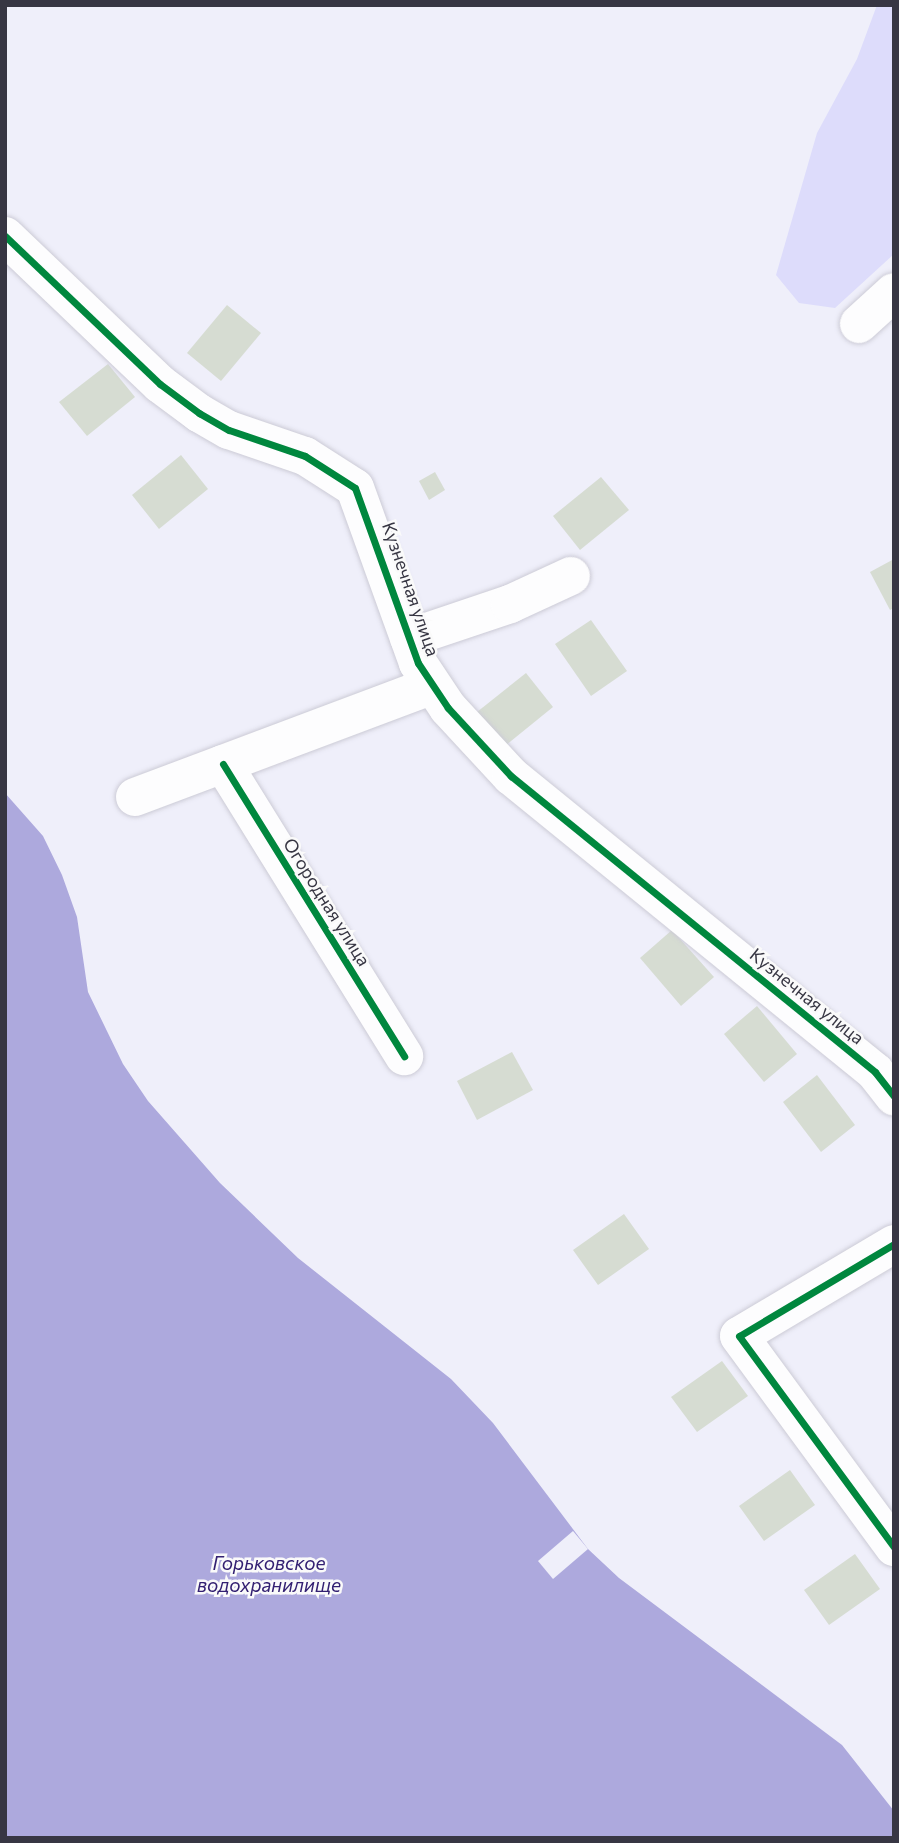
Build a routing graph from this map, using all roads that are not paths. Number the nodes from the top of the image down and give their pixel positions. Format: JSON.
{"nodes":[{"id":1,"x":5,"y":236,"type":"edge"},
{"id":2,"x":894,"y":292,"type":"edge"},
{"id":3,"x":859,"y":324,"type":"dead end"},
{"id":4,"x":571,"y":576,"type":"dead end"},
{"id":5,"x":409,"y":638,"type":"junction"},
{"id":6,"x":430,"y":686,"type":"junction"},
{"id":7,"x":223,"y":764,"type":"junction"},
{"id":8,"x":135,"y":797,"type":"dead end"},
{"id":9,"x":404,"y":1056,"type":"dead end"},
{"id":10,"x":894,"y":1096,"type":"edge"},
{"id":11,"x":894,"y":1244,"type":"edge"},
{"id":12,"x":894,"y":1547,"type":"edge"}],
"edges":[{"from":1,"to":5,"type":"street","name":"Кузнечная улица"},
{"from":2,"to":3,"type":"street"},
{"from":4,"to":5,"type":"street"},
{"from":5,"to":6,"type":"street","name":"Кузнечная улица"},
{"from":6,"to":7,"type":"street"},
{"from":6,"to":10,"type":"street","name":"Кузнечная улица"},
{"from":7,"to":8,"type":"street"},
{"from":7,"to":9,"type":"street","name":"Огородная улица"},
{"from":11,"to":12,"type":"street"}]}
